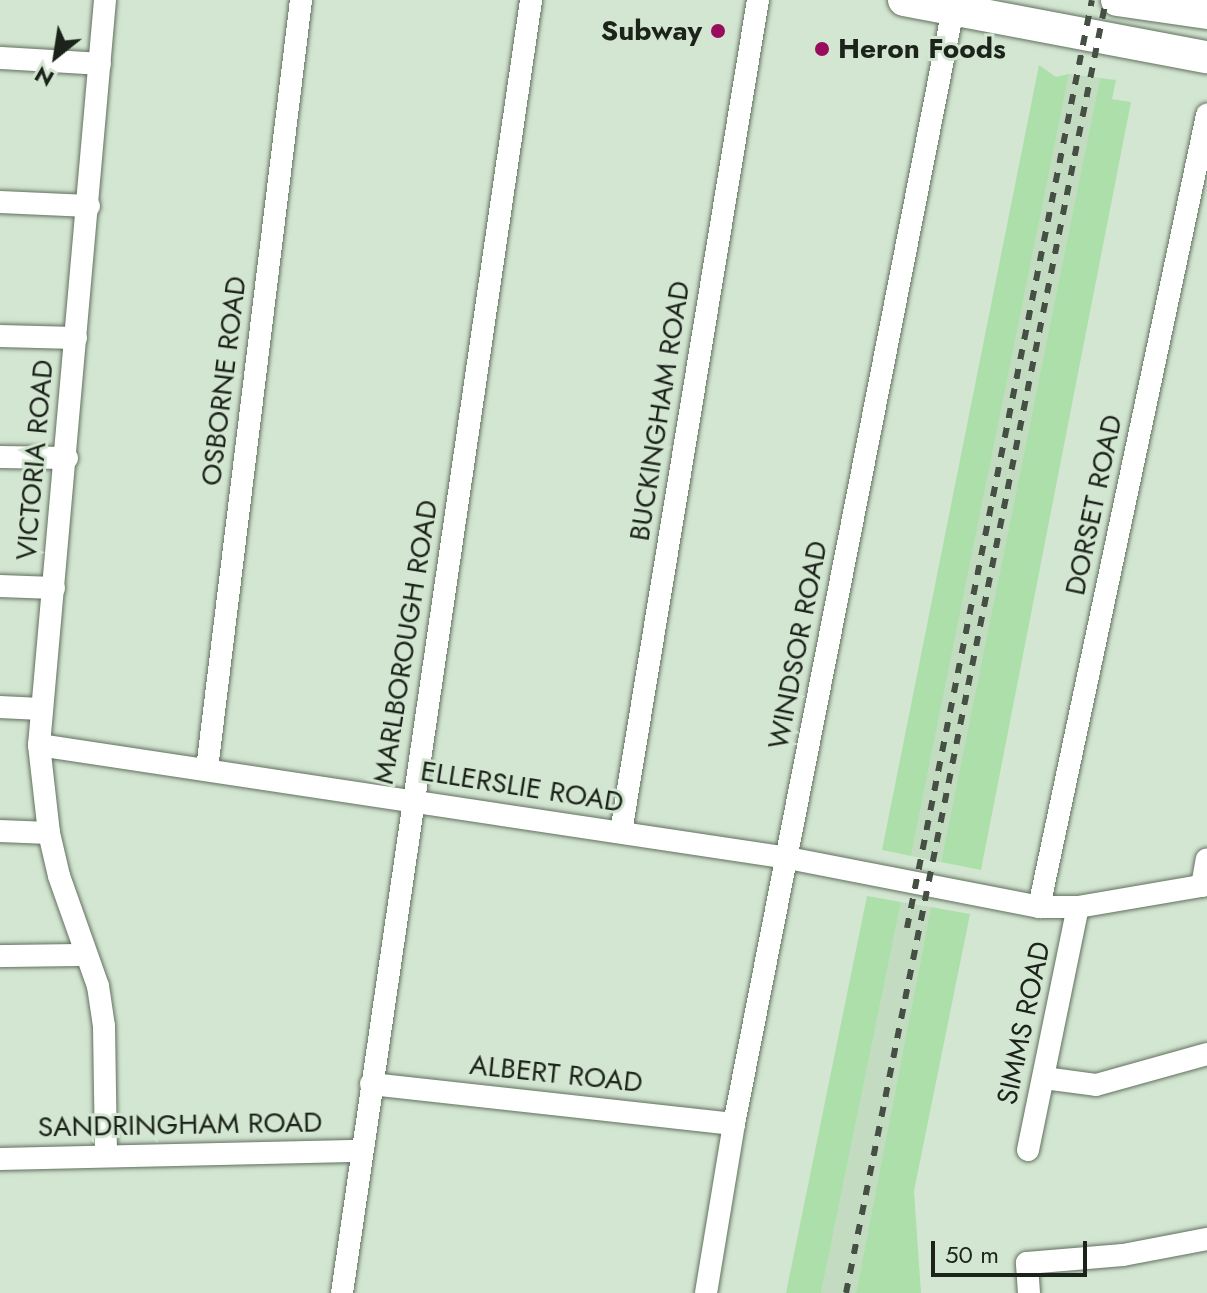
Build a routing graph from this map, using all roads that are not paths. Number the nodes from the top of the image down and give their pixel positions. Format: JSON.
{"nodes":[{"id":1,"x":105,"y":0,"type":"edge"},
{"id":2,"x":301,"y":0,"type":"edge"},
{"id":3,"x":531,"y":0,"type":"edge"},
{"id":4,"x":758,"y":0,"type":"edge"},
{"id":5,"x":904,"y":0,"type":"edge"},
{"id":6,"x":1117,"y":0,"type":"edge"},
{"id":7,"x":953,"y":9,"type":"junction"},
{"id":8,"x":1207,"y":13,"type":"edge"},
{"id":9,"x":1207,"y":57,"type":"edge"},
{"id":10,"x":0,"y":58,"type":"edge"},
{"id":11,"x":100,"y":64,"type":"junction"},
{"id":12,"x":1207,"y":115,"type":"edge"},
{"id":13,"x":0,"y":202,"type":"edge"},
{"id":14,"x":89,"y":206,"type":"junction"},
{"id":15,"x":0,"y":336,"type":"edge"},
{"id":16,"x":76,"y":338,"type":"junction"},
{"id":17,"x":0,"y":457,"type":"edge"},
{"id":18,"x":67,"y":458,"type":"junction"},
{"id":19,"x":0,"y":586,"type":"edge"},
{"id":20,"x":54,"y":588,"type":"junction"},
{"id":21,"x":0,"y":707,"type":"edge"},
{"id":22,"x":41,"y":709,"type":"junction"},
{"id":23,"x":39,"y":745,"type":"junction"},
{"id":24,"x":207,"y":769,"type":"junction"},
{"id":25,"x":412,"y":800,"type":"junction"},
{"id":26,"x":0,"y":831,"type":"edge"},
{"id":27,"x":621,"y":832,"type":"junction"},
{"id":28,"x":49,"y":833,"type":"junction"},
{"id":29,"x":788,"y":858,"type":"junction"},
{"id":30,"x":1207,"y":859,"type":"edge"},
{"id":31,"x":1204,"y":885,"type":"edge"},
{"id":32,"x":1039,"y":907,"type":"junction"},
{"id":33,"x":1078,"y":907,"type":"junction"},
{"id":34,"x":85,"y":955,"type":"junction"},
{"id":35,"x":0,"y":956,"type":"edge"},
{"id":36,"x":1207,"y":1054,"type":"edge"},
{"id":37,"x":1044,"y":1078,"type":"junction"},
{"id":38,"x":371,"y":1084,"type":"junction"},
{"id":39,"x":734,"y":1124,"type":"junction"},
{"id":40,"x":1028,"y":1150,"type":"dead end"},
{"id":41,"x":362,"y":1151,"type":"junction"},
{"id":42,"x":106,"y":1156,"type":"junction"},
{"id":43,"x":0,"y":1159,"type":"edge"},
{"id":44,"x":1207,"y":1239,"type":"edge"},
{"id":45,"x":342,"y":1293,"type":"edge"},
{"id":46,"x":706,"y":1293,"type":"edge"},
{"id":47,"x":1029,"y":1293,"type":"edge"}],
"edges":[{"from":1,"to":11,"type":"street","name":"VICTORIA ROAD"},
{"from":2,"to":24,"type":"street","name":"OSBORNE ROAD"},
{"from":3,"to":25,"type":"street","name":"MARLBOROUGH ROAD"},
{"from":4,"to":27,"type":"street","name":"BUCKINGHAM ROAD"},
{"from":5,"to":7,"type":"highway"},
{"from":6,"to":8,"type":"highway"},
{"from":7,"to":9,"type":"highway"},
{"from":7,"to":29,"type":"street","name":"WINDSOR ROAD"},
{"from":10,"to":11,"type":"street"},
{"from":11,"to":14,"type":"street","name":"VICTORIA ROAD"},
{"from":12,"to":32,"type":"street","name":"DORSET ROAD"},
{"from":13,"to":14,"type":"street"},
{"from":14,"to":16,"type":"street","name":"VICTORIA ROAD"},
{"from":15,"to":16,"type":"street"},
{"from":16,"to":18,"type":"street","name":"VICTORIA ROAD"},
{"from":17,"to":18,"type":"street"},
{"from":18,"to":20,"type":"street","name":"VICTORIA ROAD"},
{"from":19,"to":20,"type":"street"},
{"from":20,"to":22,"type":"street","name":"VICTORIA ROAD"},
{"from":21,"to":22,"type":"street"},
{"from":22,"to":23,"type":"street","name":"VICTORIA ROAD"},
{"from":23,"to":24,"type":"street","name":"ELLERSLIE ROAD"},
{"from":23,"to":28,"type":"street","name":"VICTORIA ROAD"},
{"from":24,"to":25,"type":"street","name":"ELLERSLIE ROAD"},
{"from":25,"to":27,"type":"street","name":"ELLERSLIE ROAD"},
{"from":25,"to":38,"type":"street","name":"MARLBOROUGH ROAD"},
{"from":26,"to":28,"type":"street"},
{"from":27,"to":29,"type":"street","name":"ELLERSLIE ROAD"},
{"from":28,"to":34,"type":"street","name":"VICTORIA ROAD"},
{"from":29,"to":32,"type":"street","name":"ELLERSLIE ROAD"},
{"from":29,"to":39,"type":"street","name":"WINDSOR ROAD"},
{"from":30,"to":31,"type":"street"},
{"from":31,"to":33,"type":"street","name":"ELLERSLIE ROAD"},
{"from":32,"to":33,"type":"street","name":"ELLERSLIE ROAD"},
{"from":33,"to":37,"type":"street","name":"SIMMS ROAD"},
{"from":34,"to":35,"type":"street"},
{"from":34,"to":42,"type":"street","name":"VICTORIA ROAD"},
{"from":36,"to":37,"type":"street"},
{"from":37,"to":40,"type":"street","name":"SIMMS ROAD"},
{"from":38,"to":39,"type":"street","name":"ALBERT ROAD"},
{"from":38,"to":41,"type":"street","name":"MARLBOROUGH ROAD"},
{"from":39,"to":46,"type":"street","name":"WINDSOR ROAD"},
{"from":41,"to":42,"type":"street","name":"SANDRINGHAM ROAD"},
{"from":41,"to":45,"type":"street","name":"MARLBOROUGH ROAD"},
{"from":42,"to":43,"type":"street","name":"SANDRINGHAM ROAD"},
{"from":44,"to":47,"type":"street"}]}
